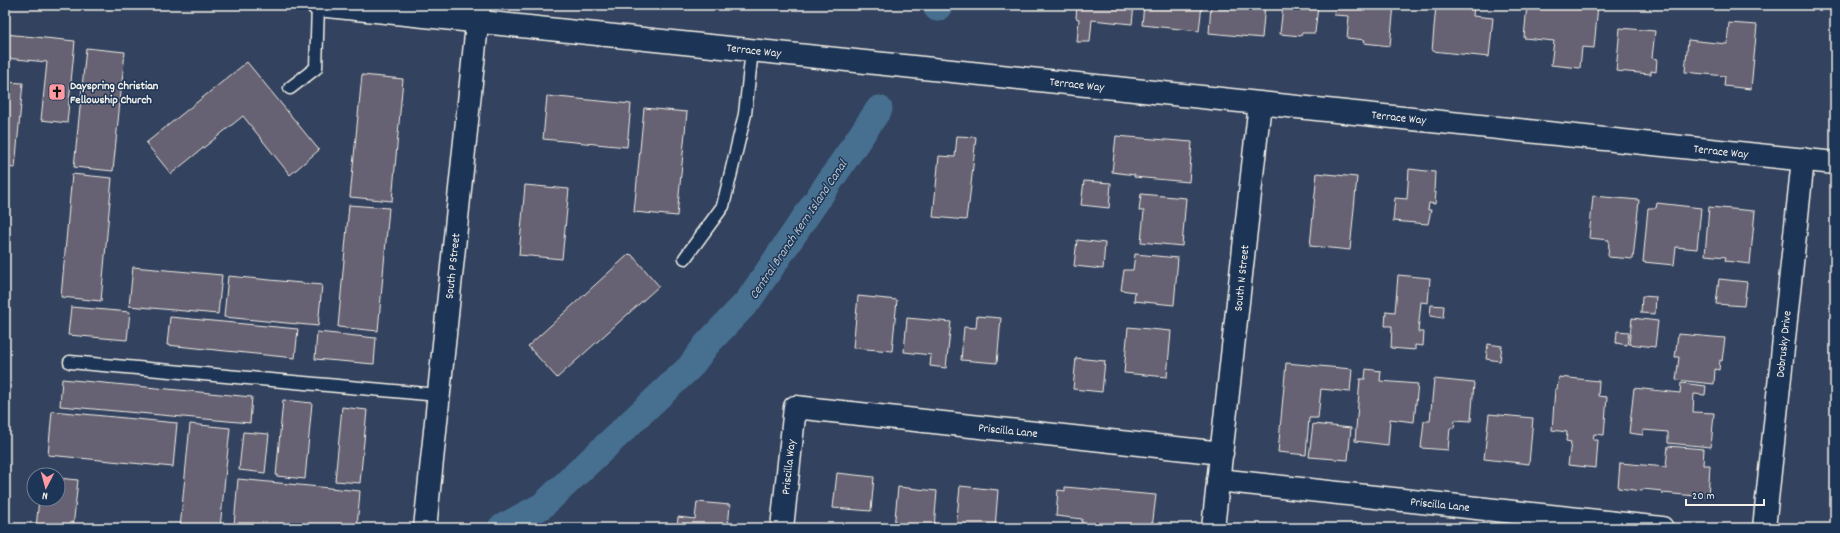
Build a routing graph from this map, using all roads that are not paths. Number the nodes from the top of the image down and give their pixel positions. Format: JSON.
{"nodes":[{"id":1,"x":318,"y":5,"type":"edge"},
{"id":2,"x":478,"y":13,"type":"edge"},
{"id":3,"x":752,"y":50,"type":"junction"},
{"id":4,"x":290,"y":88,"type":"dead end"},
{"id":5,"x":1260,"y":103,"type":"junction"},
{"id":6,"x":1803,"y":159,"type":"junction"},
{"id":7,"x":1835,"y":163,"type":"edge"},
{"id":8,"x":685,"y":258,"type":"dead end"},
{"id":9,"x":70,"y":362,"type":"dead end"},
{"id":10,"x":438,"y":395,"type":"junction"},
{"id":11,"x":795,"y":407,"type":"joint"},
{"id":12,"x":1222,"y":453,"type":"junction"},
{"id":13,"x":1218,"y":480,"type":"junction"},
{"id":14,"x":425,"y":528,"type":"edge"},
{"id":15,"x":782,"y":528,"type":"edge"},
{"id":16,"x":1213,"y":528,"type":"edge"},
{"id":17,"x":1662,"y":528,"type":"edge"},
{"id":18,"x":1764,"y":528,"type":"edge"}],
"edges":[{"from":1,"to":2,"type":"street","name":"Terrace Way"},
{"from":1,"to":4,"type":"lane"},
{"from":2,"to":3,"type":"street","name":"Terrace Way"},
{"from":2,"to":10,"type":"street","name":"South P Street"},
{"from":3,"to":5,"type":"street","name":"Terrace Way"},
{"from":3,"to":8,"type":"lane"},
{"from":5,"to":6,"type":"street","name":"Terrace Way"},
{"from":5,"to":12,"type":"street","name":"South N Street"},
{"from":6,"to":7,"type":"street","name":"Terrace Way"},
{"from":6,"to":18,"type":"street","name":"Dobrusky Drive"},
{"from":9,"to":10,"type":"lane"},
{"from":10,"to":14,"type":"street","name":"South P Street"},
{"from":11,"to":12,"type":"street","name":"Priscilla Lane"},
{"from":11,"to":15,"type":"street","name":"Priscilla Way"},
{"from":12,"to":13,"type":"street","name":"South N Street"},
{"from":13,"to":16,"type":"street"},
{"from":13,"to":17,"type":"street","name":"Priscilla Lane"}]}
